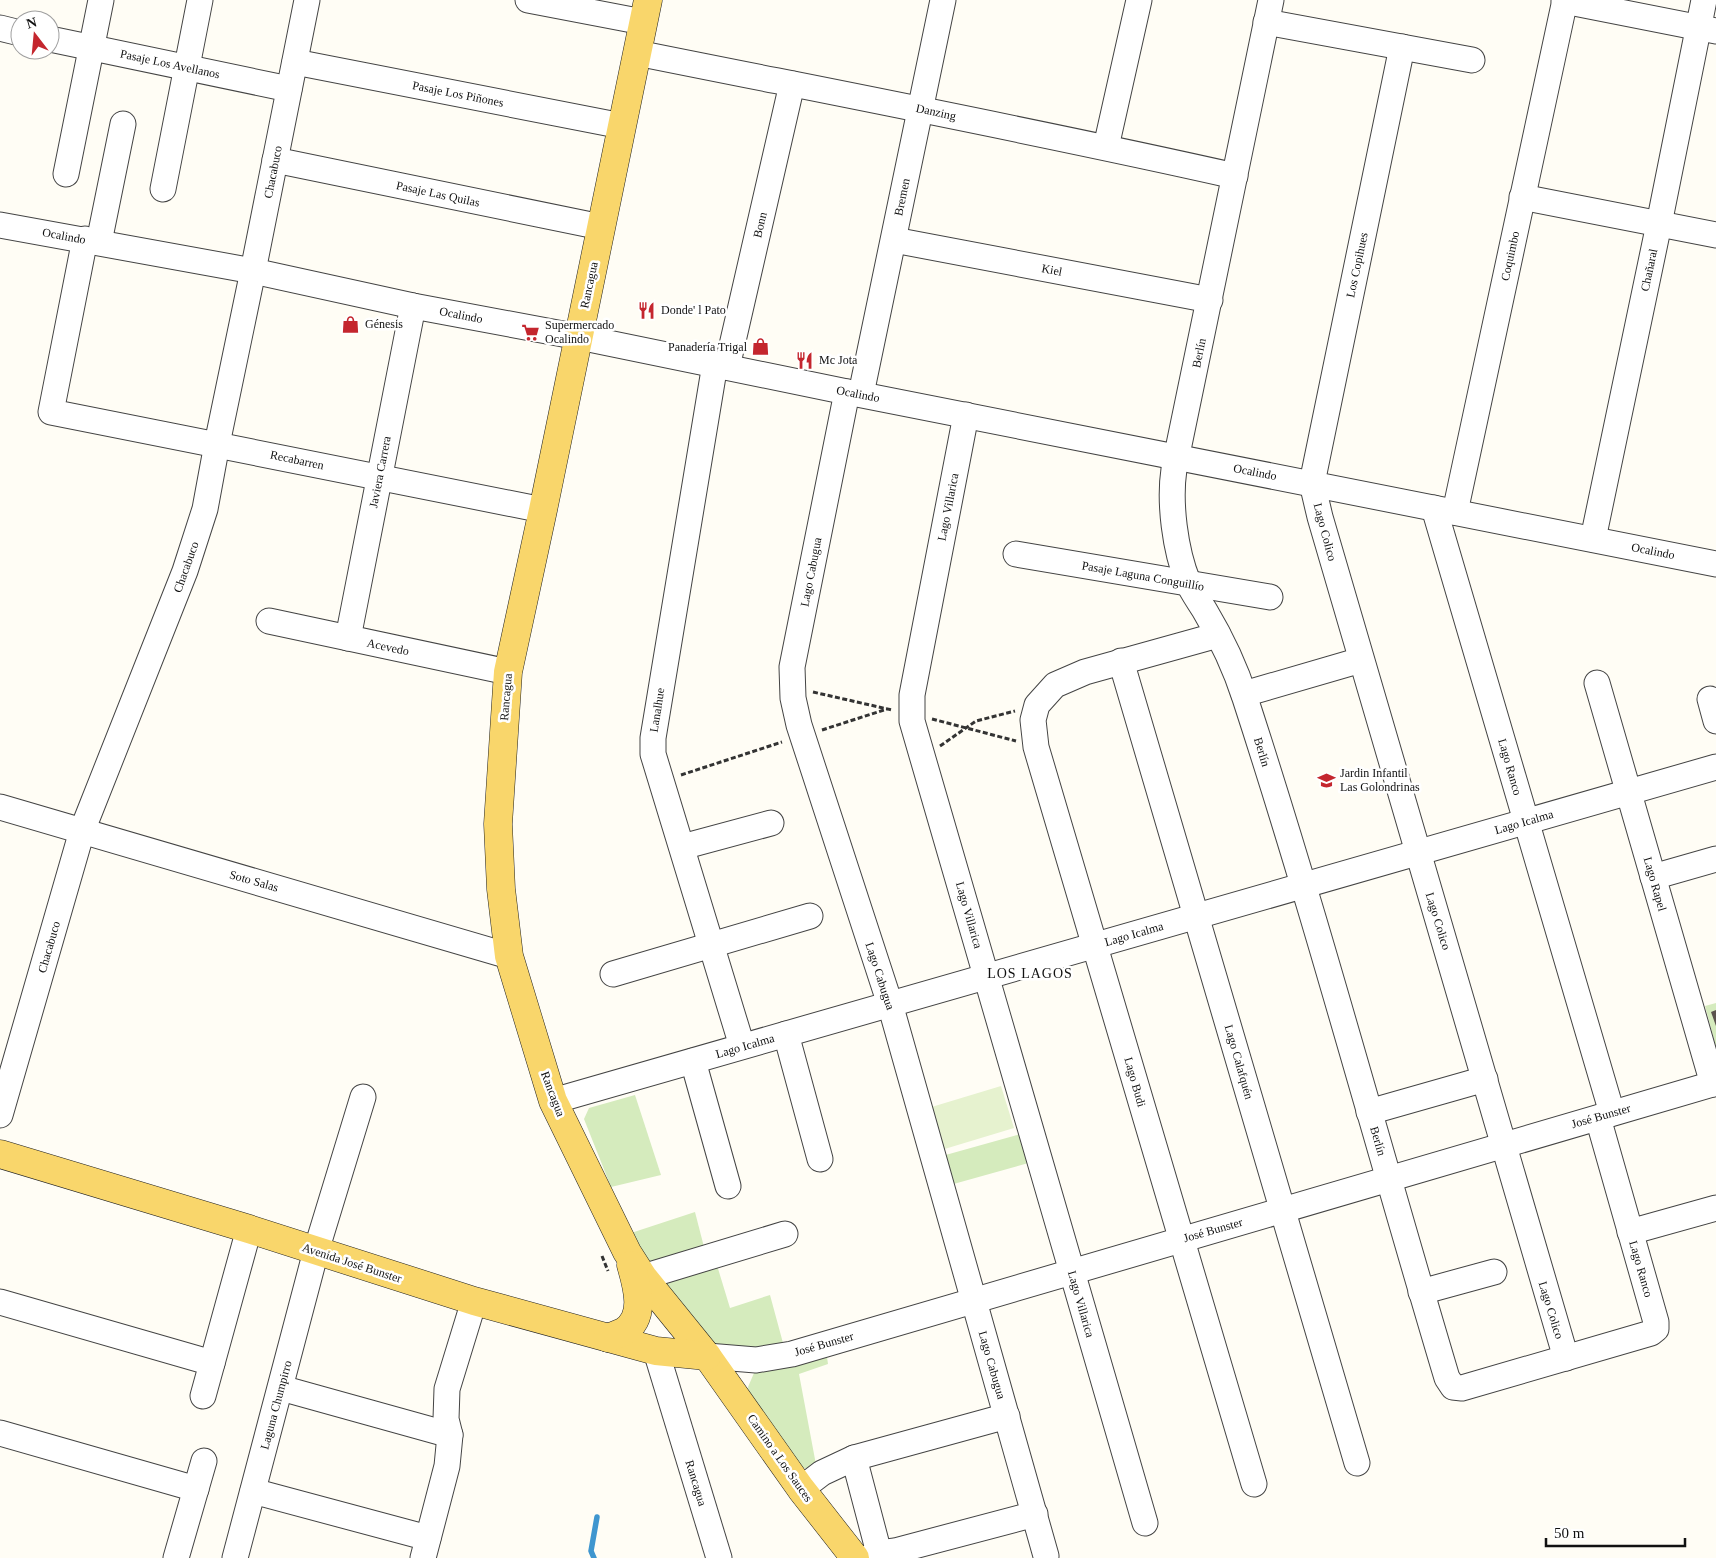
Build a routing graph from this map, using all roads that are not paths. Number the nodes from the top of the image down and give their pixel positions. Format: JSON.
{"nodes":[{"id":1,"x":102,"y":0,"type":"edge"},
{"id":2,"x":200,"y":0,"type":"edge"},
{"id":3,"x":307,"y":0,"type":"edge"},
{"id":4,"x":528,"y":0,"type":"edge"},
{"id":5,"x":944,"y":0,"type":"edge"},
{"id":6,"x":1136,"y":0,"type":"edge"},
{"id":7,"x":1564,"y":0,"type":"edge"},
{"id":8,"x":1704,"y":0,"type":"edge"},
{"id":9,"x":646,"y":11,"type":"edge"},
{"id":10,"x":1268,"y":11,"type":"edge"},
{"id":11,"x":1707,"y":29,"type":"edge"},
{"id":12,"x":60,"y":41,"type":"edge"},
{"id":13,"x":1402,"y":47,"type":"junction"},
{"id":14,"x":92,"y":48,"type":"junction"},
{"id":15,"x":637,"y":53,"type":"junction"},
{"id":16,"x":1472,"y":60,"type":"dead end"},
{"id":17,"x":295,"y":62,"type":"junction"},
{"id":18,"x":187,"y":67,"type":"junction"},
{"id":19,"x":792,"y":84,"type":"junction"},
{"id":20,"x":290,"y":89,"type":"junction"},
{"id":21,"x":921,"y":109,"type":"junction"},
{"id":22,"x":123,"y":124,"type":"dead end"},
{"id":23,"x":622,"y":126,"type":"junction"},
{"id":24,"x":1106,"y":147,"type":"junction"},
{"id":25,"x":275,"y":160,"type":"junction"},
{"id":26,"x":66,"y":174,"type":"dead end"},
{"id":27,"x":1235,"y":176,"type":"junction"},
{"id":28,"x":163,"y":189,"type":"dead end"},
{"id":29,"x":1522,"y":197,"type":"junction"},
{"id":30,"x":1659,"y":224,"type":"junction"},
{"id":31,"x":0,"y":225,"type":"edge"},
{"id":32,"x":601,"y":228,"type":"junction"},
{"id":33,"x":1716,"y":235,"type":"edge"},
{"id":34,"x":894,"y":240,"type":"junction"},
{"id":35,"x":92,"y":241,"type":"junction"},
{"id":36,"x":253,"y":271,"type":"junction"},
{"id":37,"x":1210,"y":300,"type":"junction"},
{"id":38,"x":413,"y":306,"type":"junction"},
{"id":39,"x":579,"y":337,"type":"junction"},
{"id":40,"x":721,"y":365,"type":"junction"},
{"id":41,"x":854,"y":393,"type":"junction"},
{"id":42,"x":966,"y":415,"type":"junction"},
{"id":43,"x":216,"y":444,"type":"junction"},
{"id":44,"x":1178,"y":457,"type":"junction"},
{"id":45,"x":379,"y":477,"type":"junction"},
{"id":46,"x":1312,"y":483,"type":"junction"},
{"id":47,"x":543,"y":510,"type":"junction"},
{"id":48,"x":1444,"y":510,"type":"junction"},
{"id":49,"x":1593,"y":539,"type":"junction"},
{"id":50,"x":1016,"y":554,"type":"dead end"},
{"id":51,"x":1716,"y":564,"type":"edge"},
{"id":52,"x":1188,"y":584,"type":"junction"},
{"id":53,"x":1270,"y":597,"type":"dead end"},
{"id":54,"x":269,"y":621,"type":"dead end"},
{"id":55,"x":1218,"y":635,"type":"junction"},
{"id":56,"x":348,"y":638,"type":"junction"},
{"id":57,"x":1361,"y":660,"type":"junction"},
{"id":58,"x":1121,"y":661,"type":"junction"},
{"id":59,"x":508,"y":672,"type":"junction"},
{"id":60,"x":1597,"y":683,"type":"dead end"},
{"id":61,"x":1244,"y":694,"type":"junction"},
{"id":62,"x":1716,"y":767,"type":"edge"},
{"id":63,"x":1629,"y":792,"type":"junction"},
{"id":64,"x":0,"y":807,"type":"edge"},
{"id":65,"x":1526,"y":822,"type":"junction"},
{"id":66,"x":771,"y":823,"type":"dead end"},
{"id":67,"x":82,"y":831,"type":"junction"},
{"id":68,"x":682,"y":847,"type":"junction"},
{"id":69,"x":1418,"y":853,"type":"junction"},
{"id":70,"x":1716,"y":860,"type":"edge"},
{"id":71,"x":1653,"y":877,"type":"junction"},
{"id":72,"x":1304,"y":885,"type":"junction"},
{"id":73,"x":810,"y":916,"type":"dead end"},
{"id":74,"x":1196,"y":916,"type":"junction"},
{"id":75,"x":1095,"y":945,"type":"junction"},
{"id":76,"x":712,"y":946,"type":"junction"},
{"id":77,"x":509,"y":956,"type":"junction"},
{"id":78,"x":613,"y":974,"type":"dead end"},
{"id":79,"x":987,"y":976,"type":"junction"},
{"id":80,"x":890,"y":1004,"type":"junction"},
{"id":81,"x":786,"y":1034,"type":"junction"},
{"id":82,"x":742,"y":1046,"type":"junction"},
{"id":83,"x":693,"y":1060,"type":"junction"},
{"id":84,"x":1485,"y":1079,"type":"junction"},
{"id":85,"x":1714,"y":1083,"type":"edge"},
{"id":86,"x":363,"y":1097,"type":"dead end"},
{"id":87,"x":553,"y":1101,"type":"junction"},
{"id":88,"x":1369,"y":1112,"type":"junction"},
{"id":89,"x":0,"y":1115,"type":"edge"},
{"id":90,"x":1605,"y":1115,"type":"junction"},
{"id":91,"x":1503,"y":1145,"type":"junction"},
{"id":92,"x":0,"y":1154,"type":"edge"},
{"id":93,"x":820,"y":1159,"type":"dead end"},
{"id":94,"x":1389,"y":1178,"type":"junction"},
{"id":95,"x":728,"y":1186,"type":"dead end"},
{"id":96,"x":1716,"y":1208,"type":"edge"},
{"id":97,"x":1282,"y":1209,"type":"junction"},
{"id":98,"x":248,"y":1229,"type":"junction"},
{"id":99,"x":1630,"y":1232,"type":"junction"},
{"id":100,"x":785,"y":1234,"type":"dead end"},
{"id":101,"x":1181,"y":1239,"type":"junction"},
{"id":102,"x":316,"y":1252,"type":"junction"},
{"id":103,"x":627,"y":1252,"type":"junction"},
{"id":104,"x":1071,"y":1271,"type":"junction"},
{"id":105,"x":1494,"y":1272,"type":"dead end"},
{"id":106,"x":643,"y":1277,"type":"junction"},
{"id":107,"x":1421,"y":1292,"type":"junction"},
{"id":108,"x":974,"y":1300,"type":"junction"},
{"id":109,"x":0,"y":1302,"type":"edge"},
{"id":110,"x":474,"y":1302,"type":"junction"},
{"id":111,"x":608,"y":1338,"type":"junction"},
{"id":112,"x":656,"y":1351,"type":"junction"},
{"id":113,"x":707,"y":1356,"type":"junction"},
{"id":114,"x":1566,"y":1358,"type":"junction"},
{"id":115,"x":212,"y":1363,"type":"junction"},
{"id":116,"x":281,"y":1388,"type":"junction"},
{"id":117,"x":204,"y":1396,"type":"dead end"},
{"id":118,"x":1007,"y":1416,"type":"junction"},
{"id":119,"x":0,"y":1433,"type":"edge"},
{"id":120,"x":450,"y":1435,"type":"junction"},
{"id":121,"x":854,"y":1458,"type":"junction"},
{"id":122,"x":204,"y":1461,"type":"dead end"},
{"id":123,"x":1357,"y":1463,"type":"dead end"},
{"id":124,"x":1254,"y":1484,"type":"dead end"},
{"id":125,"x":196,"y":1489,"type":"junction"},
{"id":126,"x":801,"y":1489,"type":"junction"},
{"id":127,"x":253,"y":1491,"type":"junction"},
{"id":128,"x":1035,"y":1514,"type":"junction"},
{"id":129,"x":1145,"y":1523,"type":"dead end"},
{"id":130,"x":425,"y":1548,"type":"edge"},
{"id":131,"x":874,"y":1555,"type":"edge"},
{"id":132,"x":1046,"y":1556,"type":"dead end"},
{"id":133,"x":176,"y":1558,"type":"edge"},
{"id":134,"x":235,"y":1558,"type":"edge"},
{"id":135,"x":719,"y":1558,"type":"edge"}],
"edges":[{"from":1,"to":14,"type":"street"},
{"from":2,"to":18,"type":"street"},
{"from":3,"to":17,"type":"street","name":"Chacabuco"},
{"from":4,"to":9,"type":"street"},
{"from":5,"to":21,"type":"street","name":"Bremen"},
{"from":6,"to":24,"type":"street"},
{"from":7,"to":11,"type":"street"},
{"from":7,"to":29,"type":"street","name":"Coquimbo"},
{"from":8,"to":11,"type":"street","name":"Chañaral"},
{"from":9,"to":15,"type":"main road","name":"Rancagua"},
{"from":10,"to":13,"type":"street"},
{"from":10,"to":27,"type":"street","name":"Berlín"},
{"from":11,"to":30,"type":"street","name":"Chañaral"},
{"from":12,"to":14,"type":"street","name":"Pasaje Los Avellanos"},
{"from":13,"to":16,"type":"street"},
{"from":13,"to":46,"type":"street","name":"Los Copihues"},
{"from":14,"to":18,"type":"street","name":"Pasaje Los Avellanos"},
{"from":14,"to":26,"type":"street"},
{"from":15,"to":19,"type":"street","name":"Danzing"},
{"from":15,"to":23,"type":"main road","name":"Rancagua"},
{"from":17,"to":20,"type":"street","name":"Chacabuco"},
{"from":17,"to":23,"type":"street","name":"Pasaje Los Piñones"},
{"from":18,"to":20,"type":"street","name":"Pasaje Los Avellanos"},
{"from":18,"to":28,"type":"street"},
{"from":19,"to":21,"type":"street","name":"Danzing"},
{"from":19,"to":40,"type":"street","name":"Bonn"},
{"from":20,"to":25,"type":"street","name":"Chacabuco"},
{"from":21,"to":24,"type":"street","name":"Danzing"},
{"from":21,"to":34,"type":"street","name":"Bremen"},
{"from":22,"to":35,"type":"street"},
{"from":23,"to":32,"type":"main road","name":"Rancagua"},
{"from":24,"to":27,"type":"street","name":"Danzing"},
{"from":25,"to":32,"type":"street","name":"Pasaje Las Quilas"},
{"from":25,"to":36,"type":"street","name":"Chacabuco"},
{"from":27,"to":37,"type":"street","name":"Berlín"},
{"from":29,"to":30,"type":"street"},
{"from":29,"to":48,"type":"street","name":"Coquimbo"},
{"from":30,"to":33,"type":"street"},
{"from":30,"to":49,"type":"street","name":"Chañaral"},
{"from":31,"to":35,"type":"street","name":"Ocalindo"},
{"from":32,"to":39,"type":"main road","name":"Rancagua"},
{"from":34,"to":37,"type":"street","name":"Kiel"},
{"from":34,"to":41,"type":"street","name":"Bremen"},
{"from":35,"to":36,"type":"street","name":"Ocalindo"},
{"from":35,"to":43,"type":"street","name":"Recabarren"},
{"from":36,"to":38,"type":"street","name":"Ocalindo"},
{"from":36,"to":43,"type":"street","name":"Chacabuco"},
{"from":37,"to":44,"type":"street","name":"Berlín"},
{"from":38,"to":39,"type":"street","name":"Ocalindo"},
{"from":38,"to":45,"type":"street","name":"Javiera Carrera"},
{"from":39,"to":40,"type":"street","name":"Ocalindo"},
{"from":39,"to":47,"type":"main road","name":"Rancagua"},
{"from":40,"to":41,"type":"street","name":"Ocalindo"},
{"from":40,"to":68,"type":"street","name":"Lanalhue"},
{"from":41,"to":42,"type":"street","name":"Ocalindo"},
{"from":41,"to":80,"type":"street","name":"Lago Cabugua"},
{"from":42,"to":44,"type":"street","name":"Ocalindo"},
{"from":42,"to":79,"type":"street","name":"Lago Villarica"},
{"from":43,"to":45,"type":"street","name":"Recabarren"},
{"from":43,"to":67,"type":"street","name":"Chacabuco"},
{"from":44,"to":46,"type":"street","name":"Ocalindo"},
{"from":44,"to":52,"type":"street","name":"Berlín"},
{"from":45,"to":47,"type":"street","name":"Recabarren"},
{"from":45,"to":56,"type":"street","name":"Javiera Carrera"},
{"from":46,"to":48,"type":"street","name":"Ocalindo"},
{"from":46,"to":57,"type":"street","name":"Lago Colico"},
{"from":47,"to":59,"type":"main road","name":"Rancagua"},
{"from":48,"to":49,"type":"street","name":"Ocalindo"},
{"from":48,"to":65,"type":"street","name":"Lago Ranco"},
{"from":49,"to":51,"type":"street","name":"Ocalindo"},
{"from":50,"to":52,"type":"street","name":"Pasaje Laguna Conguillío"},
{"from":52,"to":53,"type":"street","name":"Pasaje Laguna Conguillío"},
{"from":52,"to":55,"type":"street","name":"Berlín"},
{"from":54,"to":56,"type":"street","name":"Acevedo"},
{"from":55,"to":58,"type":"street"},
{"from":55,"to":61,"type":"street","name":"Berlín"},
{"from":56,"to":59,"type":"street","name":"Acevedo"},
{"from":57,"to":61,"type":"street"},
{"from":57,"to":69,"type":"street","name":"Lago Colico"},
{"from":58,"to":74,"type":"street","name":"Lago Calafquén"},
{"from":58,"to":75,"type":"street","name":"Lago Budi"},
{"from":59,"to":77,"type":"main road","name":"Rancagua"},
{"from":60,"to":63,"type":"street","name":"Lago Rapel"},
{"from":61,"to":72,"type":"street","name":"Berlín"},
{"from":62,"to":63,"type":"street","name":"Lago Icalma"},
{"from":63,"to":65,"type":"street","name":"Lago Icalma"},
{"from":63,"to":71,"type":"street","name":"Lago Rapel"},
{"from":64,"to":67,"type":"street","name":"Soto Salas"},
{"from":65,"to":69,"type":"street","name":"Lago Icalma"},
{"from":65,"to":90,"type":"street","name":"Lago Ranco"},
{"from":66,"to":68,"type":"street"},
{"from":67,"to":77,"type":"street","name":"Soto Salas"},
{"from":67,"to":89,"type":"street","name":"Chacabuco"},
{"from":68,"to":76,"type":"street","name":"Lanalhue"},
{"from":69,"to":72,"type":"street","name":"Lago Icalma"},
{"from":69,"to":84,"type":"street","name":"Lago Colico"},
{"from":70,"to":71,"type":"street"},
{"from":71,"to":85,"type":"street","name":"Lago Rapel"},
{"from":72,"to":74,"type":"street","name":"Lago Icalma"},
{"from":72,"to":88,"type":"street","name":"Berlín"},
{"from":73,"to":76,"type":"street"},
{"from":74,"to":75,"type":"street","name":"Lago Icalma"},
{"from":74,"to":97,"type":"street","name":"Lago Calafquén"},
{"from":75,"to":79,"type":"street","name":"Lago Icalma"},
{"from":75,"to":101,"type":"street","name":"Lago Budi"},
{"from":76,"to":78,"type":"street"},
{"from":76,"to":82,"type":"street","name":"Lanalhue"},
{"from":77,"to":87,"type":"main road","name":"Rancagua"},
{"from":79,"to":80,"type":"street","name":"Lago Icalma"},
{"from":79,"to":104,"type":"street","name":"Lago Villarica"},
{"from":80,"to":81,"type":"street","name":"Lago Icalma"},
{"from":80,"to":108,"type":"street","name":"Lago Cabugua"},
{"from":81,"to":82,"type":"street","name":"Lago Icalma"},
{"from":81,"to":93,"type":"street"},
{"from":82,"to":83,"type":"street","name":"Lago Icalma"},
{"from":83,"to":87,"type":"street","name":"Lago Icalma"},
{"from":83,"to":95,"type":"street"},
{"from":84,"to":88,"type":"street"},
{"from":84,"to":91,"type":"street","name":"Lago Colico"},
{"from":85,"to":90,"type":"street","name":"José Bunster"},
{"from":86,"to":102,"type":"street","name":"Laguna Chumpirro"},
{"from":87,"to":103,"type":"main road","name":"Rancagua"},
{"from":88,"to":94,"type":"street","name":"Berlín"},
{"from":90,"to":91,"type":"street","name":"José Bunster"},
{"from":90,"to":99,"type":"street","name":"Lago Ranco"},
{"from":91,"to":94,"type":"street","name":"José Bunster"},
{"from":91,"to":114,"type":"street","name":"Lago Colico"},
{"from":92,"to":98,"type":"main road","name":"Avenida José Bunster"},
{"from":94,"to":97,"type":"street","name":"José Bunster"},
{"from":94,"to":107,"type":"street","name":"Berlín"},
{"from":96,"to":99,"type":"street"},
{"from":97,"to":101,"type":"street","name":"José Bunster"},
{"from":97,"to":123,"type":"street","name":"Lago Calafquén"},
{"from":98,"to":102,"type":"main road","name":"Avenida José Bunster"},
{"from":98,"to":115,"type":"street"},
{"from":99,"to":114,"type":"street","name":"Lago Ranco"},
{"from":100,"to":106,"type":"street"},
{"from":101,"to":104,"type":"street","name":"José Bunster"},
{"from":101,"to":124,"type":"street","name":"Lago Budi"},
{"from":102,"to":110,"type":"main road","name":"Avenida José Bunster"},
{"from":102,"to":116,"type":"street","name":"Laguna Chumpirro"},
{"from":103,"to":106,"type":"main road","name":"Rancagua"},
{"from":103,"to":111,"type":"main road"},
{"from":104,"to":108,"type":"street","name":"José Bunster"},
{"from":104,"to":129,"type":"street","name":"Lago Villarica"},
{"from":105,"to":107,"type":"street"},
{"from":106,"to":113,"type":"main road","name":"Rancagua"},
{"from":107,"to":114,"type":"street","name":"Berlín"},
{"from":108,"to":113,"type":"street","name":"José Bunster"},
{"from":108,"to":118,"type":"street","name":"Lago Cabugua"},
{"from":109,"to":115,"type":"street"},
{"from":110,"to":111,"type":"main road","name":"Avenida José Bunster"},
{"from":110,"to":120,"type":"street"},
{"from":111,"to":112,"type":"main road","name":"Avenida José Bunster"},
{"from":112,"to":113,"type":"main road","name":"Avenida José Bunster"},
{"from":112,"to":135,"type":"street","name":"Rancagua"},
{"from":113,"to":126,"type":"main road","name":"Camino a Los Sauces"},
{"from":115,"to":117,"type":"street"},
{"from":116,"to":120,"type":"street"},
{"from":116,"to":127,"type":"street","name":"Laguna Chumpirro"},
{"from":118,"to":121,"type":"street"},
{"from":118,"to":128,"type":"street","name":"Lago Cabugua"},
{"from":119,"to":125,"type":"street"},
{"from":120,"to":130,"type":"street"},
{"from":121,"to":126,"type":"street"},
{"from":121,"to":131,"type":"street"},
{"from":122,"to":125,"type":"street"},
{"from":125,"to":133,"type":"street"},
{"from":126,"to":131,"type":"main road","name":"Camino a Los Sauces"},
{"from":127,"to":130,"type":"street"},
{"from":127,"to":134,"type":"street","name":"Laguna Chumpirro"},
{"from":128,"to":131,"type":"street"},
{"from":128,"to":132,"type":"street","name":"Lago Cabugua"}]}
